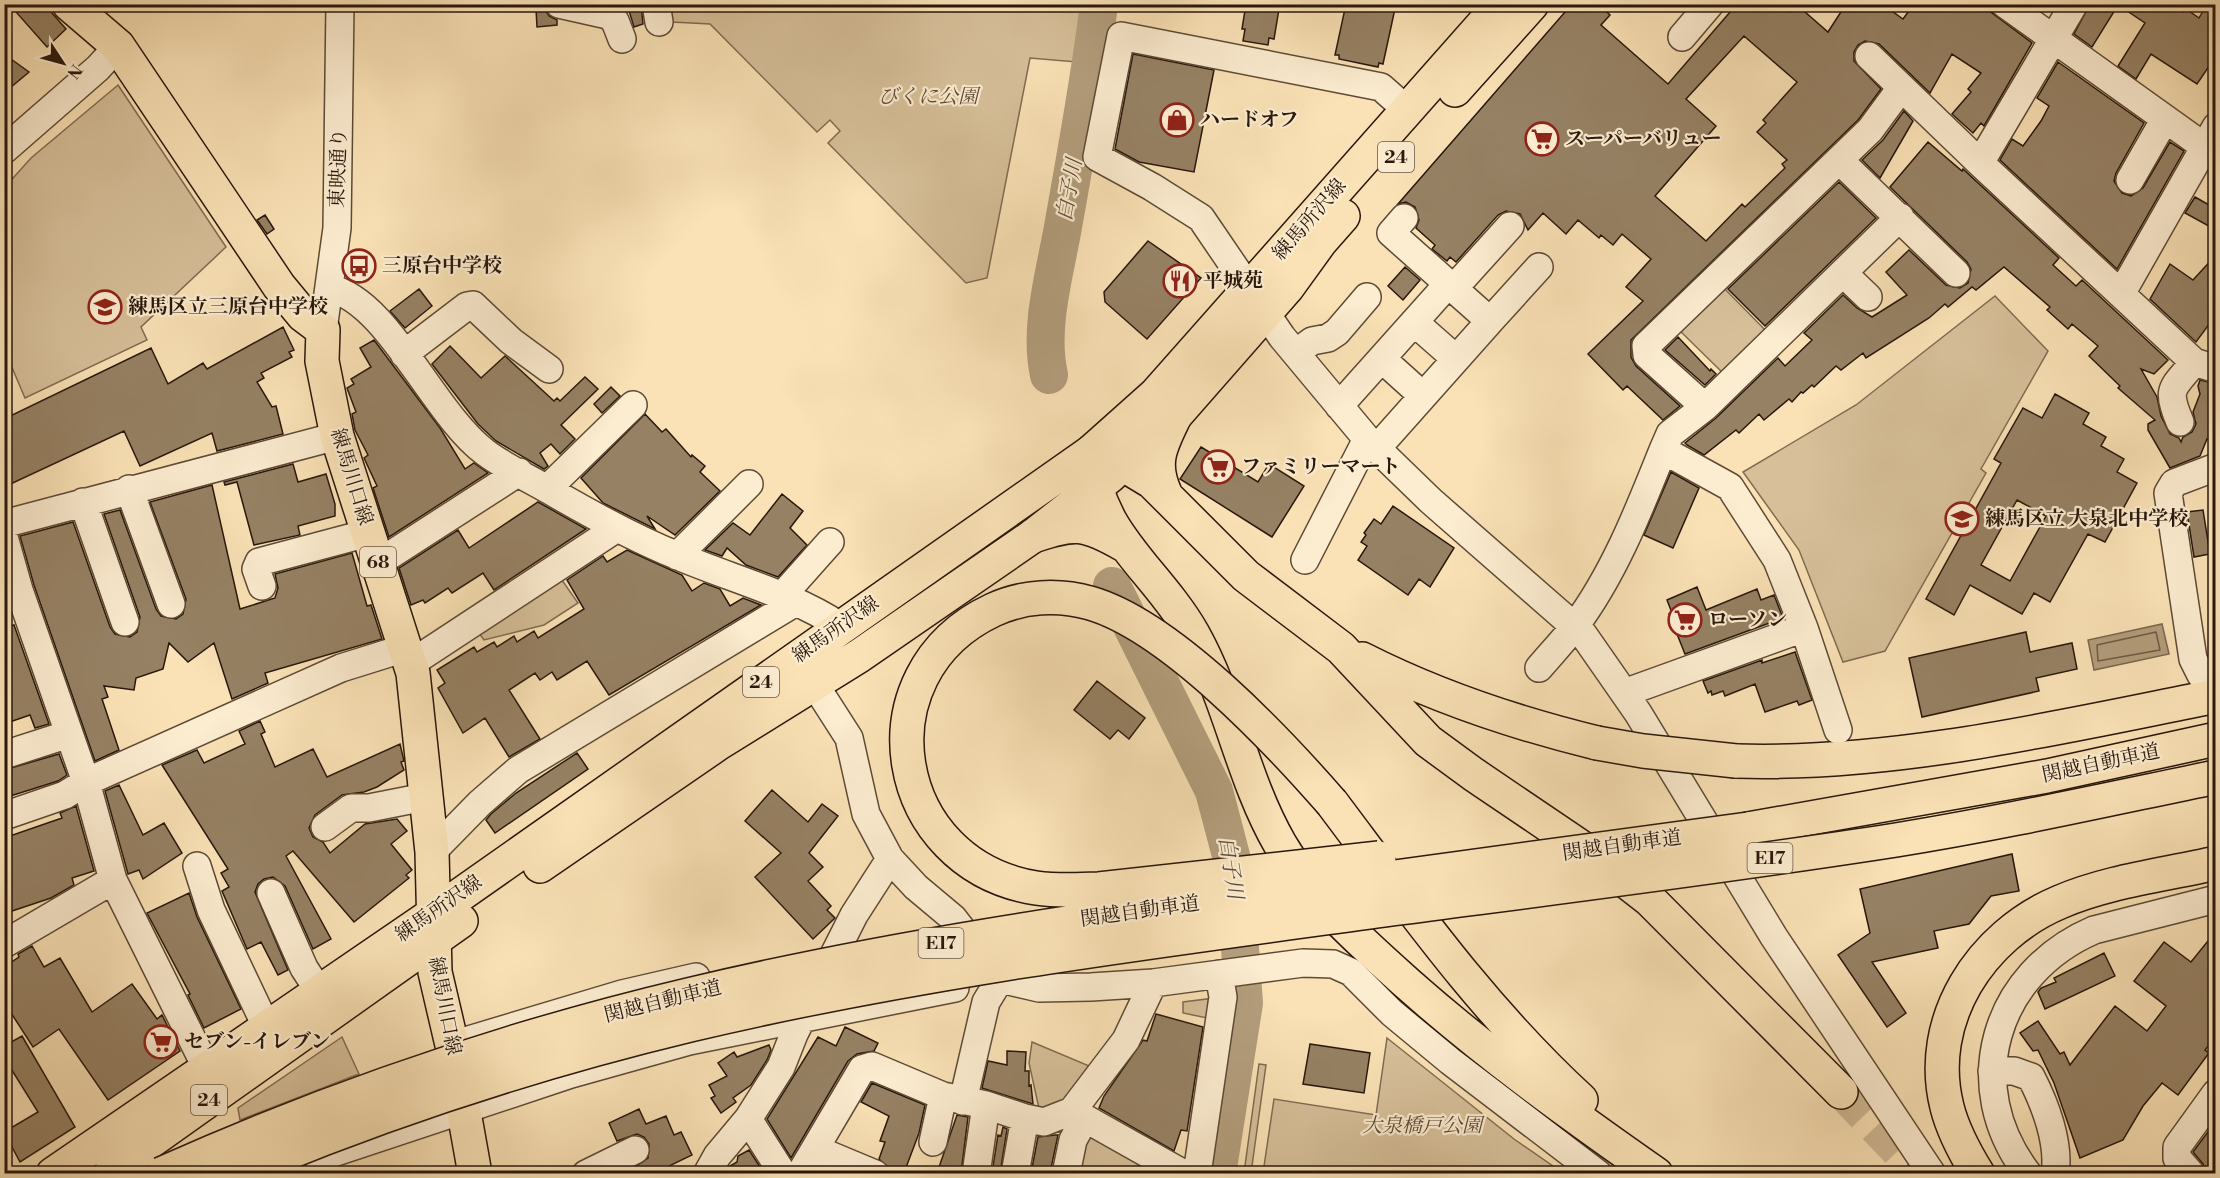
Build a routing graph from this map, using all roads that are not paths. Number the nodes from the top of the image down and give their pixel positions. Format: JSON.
{"nodes":[{"id":1,"x":69,"y":4,"type":"edge"},
{"id":2,"x":340,"y":4,"type":"edge"},
{"id":3,"x":1501,"y":4,"type":"edge"},
{"id":4,"x":1532,"y":4,"type":"edge"},
{"id":5,"x":1710,"y":4,"type":"edge"},
{"id":6,"x":2005,"y":4,"type":"edge"},
{"id":7,"x":2074,"y":4,"type":"edge"},
{"id":8,"x":575,"y":6,"type":"edge"},
{"id":9,"x":1682,"y":37,"type":"dead end"},
{"id":10,"x":622,"y":39,"type":"dead end"},
{"id":11,"x":2055,"y":39,"type":"junction"},
{"id":12,"x":118,"y":46,"type":"junction"},
{"id":13,"x":1869,"y":56,"type":"dead end"},
{"id":14,"x":1901,"y":88,"type":"junction"},
{"id":15,"x":1407,"y":110,"type":"junction"},
{"id":16,"x":2165,"y":119,"type":"junction"},
{"id":17,"x":2212,"y":143,"type":"edge"},
{"id":18,"x":4,"y":150,"type":"edge"},
{"id":19,"x":1839,"y":160,"type":"junction"},
{"id":20,"x":1980,"y":164,"type":"junction"},
{"id":21,"x":2130,"y":180,"type":"dead end"},
{"id":22,"x":1900,"y":217,"type":"junction"},
{"id":23,"x":1404,"y":218,"type":"dead end"},
{"id":24,"x":1510,"y":226,"type":"dead end"},
{"id":25,"x":1539,"y":267,"type":"dead end"},
{"id":26,"x":1843,"y":273,"type":"junction"},
{"id":27,"x":1956,"y":273,"type":"dead end"},
{"id":28,"x":1452,"y":286,"type":"junction"},
{"id":29,"x":329,"y":288,"type":"junction"},
{"id":30,"x":2121,"y":294,"type":"junction"},
{"id":31,"x":1367,"y":297,"type":"dead end"},
{"id":32,"x":1868,"y":297,"type":"dead end"},
{"id":33,"x":1257,"y":301,"type":"junction"},
{"id":34,"x":1491,"y":321,"type":"junction"},
{"id":35,"x":1414,"y":322,"type":"junction"},
{"id":36,"x":323,"y":330,"type":"junction"},
{"id":37,"x":1296,"y":353,"type":"junction"},
{"id":38,"x":404,"y":354,"type":"junction"},
{"id":39,"x":1382,"y":359,"type":"junction"},
{"id":40,"x":1456,"y":359,"type":"junction"},
{"id":41,"x":2205,"y":365,"type":"edge"},
{"id":42,"x":549,"y":369,"type":"dead end"},
{"id":43,"x":1423,"y":396,"type":"junction"},
{"id":44,"x":633,"y":405,"type":"dead end"},
{"id":45,"x":1339,"y":406,"type":"junction"},
{"id":46,"x":1705,"y":407,"type":"junction"},
{"id":47,"x":1175,"y":417,"type":"junction"},
{"id":48,"x":2180,"y":422,"type":"dead end"},
{"id":49,"x":337,"y":436,"type":"junction"},
{"id":50,"x":1372,"y":444,"type":"junction"},
{"id":51,"x":1663,"y":450,"type":"junction"},
{"id":52,"x":1091,"y":452,"type":"junction"},
{"id":53,"x":1124,"y":464,"type":"junction"},
{"id":54,"x":2216,"y":467,"type":"edge"},
{"id":55,"x":519,"y":472,"type":"junction"},
{"id":56,"x":749,"y":484,"type":"dead end"},
{"id":57,"x":1094,"y":488,"type":"junction"},
{"id":58,"x":129,"y":489,"type":"junction"},
{"id":59,"x":547,"y":489,"type":"junction"},
{"id":60,"x":1165,"y":493,"type":"junction"},
{"id":61,"x":83,"y":502,"type":"junction"},
{"id":62,"x":617,"y":528,"type":"junction"},
{"id":63,"x":4,"y":535,"type":"edge"},
{"id":64,"x":1033,"y":536,"type":"junction"},
{"id":65,"x":830,"y":542,"type":"dead end"},
{"id":66,"x":1124,"y":545,"type":"junction"},
{"id":67,"x":373,"y":548,"type":"junction"},
{"id":68,"x":677,"y":556,"type":"junction"},
{"id":69,"x":1305,"y":560,"type":"dead end"},
{"id":70,"x":262,"y":586,"type":"dead end"},
{"id":71,"x":12,"y":593,"type":"edge"},
{"id":72,"x":788,"y":599,"type":"junction"},
{"id":73,"x":171,"y":604,"type":"dead end"},
{"id":74,"x":125,"y":622,"type":"dead end"},
{"id":75,"x":1575,"y":625,"type":"junction"},
{"id":76,"x":840,"y":626,"type":"junction"},
{"id":77,"x":1804,"y":628,"type":"junction"},
{"id":78,"x":1341,"y":648,"type":"junction"},
{"id":79,"x":408,"y":656,"type":"junction"},
{"id":80,"x":1539,"y":668,"type":"dead end"},
{"id":81,"x":2216,"y":674,"type":"edge"},
{"id":82,"x":815,"y":685,"type":"junction"},
{"id":83,"x":1624,"y":693,"type":"junction"},
{"id":84,"x":2216,"y":696,"type":"edge"},
{"id":85,"x":1838,"y":730,"type":"dead end"},
{"id":86,"x":69,"y":734,"type":"junction"},
{"id":87,"x":2216,"y":739,"type":"edge"},
{"id":88,"x":4,"y":754,"type":"edge"},
{"id":89,"x":2216,"y":777,"type":"edge"},
{"id":90,"x":86,"y":782,"type":"junction"},
{"id":91,"x":425,"y":796,"type":"junction"},
{"id":92,"x":4,"y":816,"type":"edge"},
{"id":93,"x":325,"y":826,"type":"dead end"},
{"id":94,"x":1748,"y":829,"type":"junction"},
{"id":95,"x":432,"y":852,"type":"junction"},
{"id":96,"x":890,"y":859,"type":"junction"},
{"id":97,"x":2216,"y":863,"type":"edge"},
{"id":98,"x":196,"y":866,"type":"dead end"},
{"id":99,"x":113,"y":880,"type":"junction"},
{"id":100,"x":271,"y":893,"type":"dead end"},
{"id":101,"x":2216,"y":899,"type":"edge"},
{"id":102,"x":953,"y":918,"type":"junction"},
{"id":103,"x":433,"y":928,"type":"junction"},
{"id":104,"x":4,"y":944,"type":"edge"},
{"id":105,"x":838,"y":947,"type":"junction"},
{"id":106,"x":1223,"y":973,"type":"junction"},
{"id":107,"x":1000,"y":979,"type":"junction"},
{"id":108,"x":1153,"y":982,"type":"junction"},
{"id":109,"x":319,"y":991,"type":"junction"},
{"id":110,"x":802,"y":1019,"type":"junction"},
{"id":111,"x":266,"y":1026,"type":"junction"},
{"id":112,"x":452,"y":1045,"type":"junction"},
{"id":113,"x":206,"y":1067,"type":"junction"},
{"id":114,"x":1992,"y":1071,"type":"junction"},
{"id":115,"x":1841,"y":1092,"type":"tunnel mouth"},
{"id":116,"x":2216,"y":1094,"type":"edge"},
{"id":117,"x":964,"y":1100,"type":"junction"},
{"id":118,"x":464,"y":1109,"type":"junction"},
{"id":119,"x":1078,"y":1114,"type":"junction"},
{"id":120,"x":1025,"y":1118,"type":"junction"},
{"id":121,"x":748,"y":1119,"type":"junction"},
{"id":122,"x":933,"y":1142,"type":"dead end"},
{"id":123,"x":815,"y":1149,"type":"junction"},
{"id":124,"x":635,"y":1150,"type":"dead end"},
{"id":125,"x":53,"y":1173,"type":"edge"},
{"id":126,"x":110,"y":1173,"type":"edge"},
{"id":127,"x":161,"y":1173,"type":"edge"},
{"id":128,"x":236,"y":1173,"type":"edge"},
{"id":129,"x":280,"y":1173,"type":"edge"},
{"id":130,"x":475,"y":1173,"type":"edge"},
{"id":131,"x":586,"y":1173,"type":"edge"},
{"id":132,"x":706,"y":1173,"type":"edge"},
{"id":133,"x":783,"y":1173,"type":"edge"},
{"id":134,"x":800,"y":1173,"type":"edge"},
{"id":135,"x":875,"y":1173,"type":"edge"},
{"id":136,"x":976,"y":1173,"type":"edge"},
{"id":137,"x":1016,"y":1173,"type":"edge"},
{"id":138,"x":1066,"y":1173,"type":"edge"},
{"id":139,"x":1184,"y":1173,"type":"edge"},
{"id":140,"x":1197,"y":1173,"type":"edge"},
{"id":141,"x":1598,"y":1173,"type":"edge"},
{"id":142,"x":1656,"y":1173,"type":"edge"},
{"id":143,"x":1666,"y":1173,"type":"edge"},
{"id":144,"x":1932,"y":1173,"type":"edge"},
{"id":145,"x":1978,"y":1173,"type":"edge"},
{"id":146,"x":2028,"y":1173,"type":"edge"},
{"id":147,"x":2055,"y":1173,"type":"edge"},
{"id":148,"x":2190,"y":1173,"type":"edge"}],
"edges":[{"from":1,"to":12,"type":"main road"},
{"from":2,"to":29,"type":"street","name":"東映通り"},
{"from":3,"to":15,"type":"main road","name":"練馬所沢線","number":"24"},
{"from":4,"to":33,"type":"main road","name":"練馬所沢線","number":"24"},
{"from":5,"to":9,"type":"street"},
{"from":6,"to":11,"type":"street"},
{"from":7,"to":11,"type":"street"},
{"from":8,"to":10,"type":"street"},
{"from":11,"to":16,"type":"street"},
{"from":11,"to":20,"type":"street"},
{"from":12,"to":18,"type":"street"},
{"from":12,"to":36,"type":"main road"},
{"from":13,"to":14,"type":"street"},
{"from":14,"to":19,"type":"street"},
{"from":14,"to":20,"type":"street"},
{"from":15,"to":33,"type":"main road","name":"練馬所沢線","number":"24"},
{"from":15,"to":33,"type":"street"},
{"from":16,"to":17,"type":"street"},
{"from":16,"to":21,"type":"street"},
{"from":17,"to":30,"type":"street"},
{"from":19,"to":22,"type":"street"},
{"from":19,"to":46,"type":"street"},
{"from":20,"to":30,"type":"street"},
{"from":22,"to":26,"type":"street"},
{"from":22,"to":27,"type":"street"},
{"from":23,"to":28,"type":"street"},
{"from":24,"to":28,"type":"street"},
{"from":25,"to":34,"type":"street"},
{"from":26,"to":32,"type":"street"},
{"from":26,"to":46,"type":"street"},
{"from":28,"to":34,"type":"street"},
{"from":28,"to":35,"type":"street"},
{"from":29,"to":36,"type":"street","name":"東映通り"},
{"from":29,"to":38,"type":"street"},
{"from":30,"to":41,"type":"street"},
{"from":31,"to":37,"type":"street"},
{"from":33,"to":37,"type":"street"},
{"from":33,"to":47,"type":"main road","name":"練馬所沢線","number":"24"},
{"from":33,"to":52,"type":"main road","name":"練馬所沢線","number":"24"},
{"from":34,"to":40,"type":"street"},
{"from":35,"to":39,"type":"street"},
{"from":35,"to":40,"type":"street"},
{"from":36,"to":49,"type":"main road","name":"練馬川口線","number":"68"},
{"from":37,"to":45,"type":"street"},
{"from":38,"to":42,"type":"street"},
{"from":38,"to":55,"type":"street"},
{"from":39,"to":43,"type":"street"},
{"from":39,"to":45,"type":"street"},
{"from":40,"to":43,"type":"street"},
{"from":41,"to":48,"type":"street"},
{"from":43,"to":50,"type":"street"},
{"from":44,"to":59,"type":"street"},
{"from":45,"to":50,"type":"street"},
{"from":46,"to":51,"type":"street"},
{"from":47,"to":53,"type":"main road","name":"練馬所沢線","number":"24"},
{"from":47,"to":60,"type":"main road"},
{"from":49,"to":58,"type":"street"},
{"from":49,"to":67,"type":"main road","name":"練馬川口線","number":"68"},
{"from":50,"to":69,"type":"street"},
{"from":50,"to":75,"type":"street"},
{"from":51,"to":75,"type":"street"},
{"from":51,"to":77,"type":"street"},
{"from":52,"to":53,"type":"main road"},
{"from":52,"to":57,"type":"main road"},
{"from":52,"to":76,"type":"main road","name":"練馬所沢線","number":"24"},
{"from":53,"to":57,"type":"main road","name":"練馬所沢線","number":"24"},
{"from":53,"to":60,"type":"main road"},
{"from":54,"to":81,"type":"street"},
{"from":55,"to":59,"type":"street"},
{"from":55,"to":67,"type":"street"},
{"from":56,"to":68,"type":"street"},
{"from":57,"to":64,"type":"main road","name":"練馬所沢線","number":"24"},
{"from":57,"to":66,"type":"main road"},
{"from":58,"to":61,"type":"street"},
{"from":58,"to":73,"type":"street"},
{"from":59,"to":62,"type":"street"},
{"from":60,"to":78,"type":"main road"},
{"from":61,"to":63,"type":"street"},
{"from":61,"to":74,"type":"street"},
{"from":62,"to":68,"type":"street"},
{"from":62,"to":79,"type":"street"},
{"from":63,"to":71,"type":"street"},
{"from":64,"to":66,"type":"main road"},
{"from":64,"to":82,"type":"main road","name":"練馬所沢線","number":"24"},
{"from":65,"to":72,"type":"street"},
{"from":66,"to":142,"type":"main road"},
{"from":67,"to":70,"type":"street"},
{"from":67,"to":79,"type":"main road","name":"練馬川口線","number":"68"},
{"from":68,"to":72,"type":"street"},
{"from":71,"to":86,"type":"street"},
{"from":72,"to":76,"type":"street"},
{"from":72,"to":95,"type":"street"},
{"from":75,"to":80,"type":"street"},
{"from":75,"to":83,"type":"street"},
{"from":76,"to":103,"type":"main road","name":"練馬所沢線","number":"24"},
{"from":77,"to":83,"type":"street"},
{"from":77,"to":85,"type":"street"},
{"from":78,"to":84,"type":"main road","bridge":true},
{"from":78,"to":115,"type":"main road"},
{"from":79,"to":90,"type":"street"},
{"from":79,"to":91,"type":"main road","name":"練馬川口線","number":"68"},
{"from":82,"to":96,"type":"street"},
{"from":82,"to":103,"type":"main road","name":"練馬所沢線","number":"24"},
{"from":83,"to":144,"type":"street"},
{"from":86,"to":88,"type":"street"},
{"from":86,"to":90,"type":"street"},
{"from":87,"to":94,"type":"main road","name":"関越自動車道","number":"E17"},
{"from":89,"to":128,"type":"main road","name":"関越自動車道","number":"E17","bridge":true},
{"from":90,"to":92,"type":"street"},
{"from":90,"to":99,"type":"street"},
{"from":91,"to":93,"type":"street"},
{"from":91,"to":95,"type":"main road","name":"練馬川口線","number":"68"},
{"from":94,"to":127,"type":"main road","name":"関越自動車道","number":"E17","bridge":true},
{"from":94,"to":143,"type":"main road","bridge":true},
{"from":95,"to":103,"type":"main road","name":"練馬川口線","number":"68"},
{"from":96,"to":102,"type":"street"},
{"from":96,"to":105,"type":"street"},
{"from":97,"to":145,"type":"main road"},
{"from":98,"to":111,"type":"street"},
{"from":99,"to":104,"type":"street"},
{"from":99,"to":113,"type":"street"},
{"from":100,"to":109,"type":"street"},
{"from":101,"to":114,"type":"street"},
{"from":102,"to":105,"type":"street"},
{"from":102,"to":107,"type":"street"},
{"from":103,"to":109,"type":"main road","name":"練馬所沢線","number":"24"},
{"from":103,"to":112,"type":"main road","name":"練馬川口線","number":"68"},
{"from":103,"to":126,"type":"main road","name":"練馬所沢線","number":"24"},
{"from":105,"to":110,"type":"street"},
{"from":105,"to":112,"type":"street"},
{"from":106,"to":108,"type":"street"},
{"from":106,"to":140,"type":"street"},
{"from":106,"to":141,"type":"street"},
{"from":107,"to":108,"type":"street"},
{"from":107,"to":110,"type":"street"},
{"from":107,"to":117,"type":"street"},
{"from":108,"to":119,"type":"street"},
{"from":109,"to":111,"type":"main road","name":"練馬所沢線","number":"24"},
{"from":110,"to":118,"type":"street"},
{"from":110,"to":121,"type":"street"},
{"from":111,"to":113,"type":"main road","name":"練馬所沢線","number":"24"},
{"from":112,"to":118,"type":"main road","name":"練馬川口線","number":"68"},
{"from":113,"to":125,"type":"main road","name":"練馬所沢線","number":"24"},
{"from":114,"to":146,"type":"street"},
{"from":114,"to":147,"type":"street"},
{"from":116,"to":148,"type":"street"},
{"from":117,"to":120,"type":"street"},
{"from":117,"to":122,"type":"street"},
{"from":117,"to":123,"type":"street"},
{"from":117,"to":136,"type":"street"},
{"from":118,"to":129,"type":"street"},
{"from":118,"to":130,"type":"main road","name":"練馬川口線","number":"68"},
{"from":119,"to":120,"type":"street"},
{"from":119,"to":138,"type":"street"},
{"from":119,"to":139,"type":"street"},
{"from":120,"to":137,"type":"street"},
{"from":121,"to":132,"type":"street"},
{"from":121,"to":133,"type":"street"},
{"from":123,"to":134,"type":"street"},
{"from":123,"to":135,"type":"street"},
{"from":124,"to":131,"type":"street"}]}
